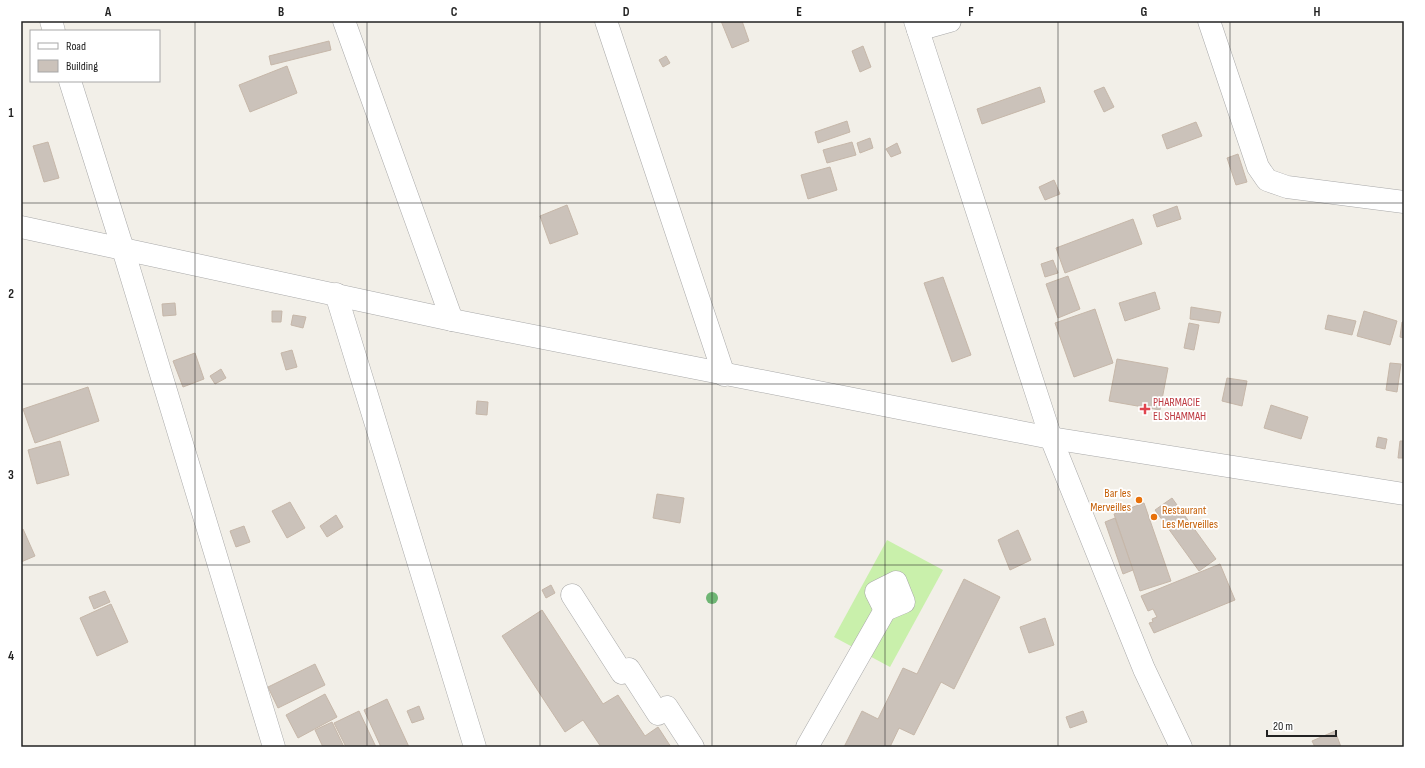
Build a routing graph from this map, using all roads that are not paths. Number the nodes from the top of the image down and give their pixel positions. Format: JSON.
{"nodes":[{"id":1,"x":344,"y":21,"type":"edge"},
{"id":2,"x":606,"y":21,"type":"edge"},
{"id":3,"x":950,"y":21,"type":"edge"},
{"id":4,"x":1209,"y":21,"type":"edge"},
{"id":5,"x":916,"y":26,"type":"edge"},
{"id":6,"x":70,"y":82,"type":"edge"},
{"id":7,"x":1404,"y":202,"type":"edge"},
{"id":8,"x":21,"y":227,"type":"edge"},
{"id":9,"x":123,"y":249,"type":"junction"},
{"id":10,"x":336,"y":294,"type":"junction"},
{"id":11,"x":452,"y":320,"type":"junction"},
{"id":12,"x":724,"y":375,"type":"junction"},
{"id":13,"x":1051,"y":438,"type":"junction"},
{"id":14,"x":1404,"y":494,"type":"edge"},
{"id":15,"x":572,"y":595,"type":"dead end"},
{"id":16,"x":903,"y":607,"type":"dead end"},
{"id":17,"x":274,"y":747,"type":"edge"},
{"id":18,"x":475,"y":747,"type":"edge"},
{"id":19,"x":693,"y":747,"type":"edge"},
{"id":20,"x":807,"y":747,"type":"edge"},
{"id":21,"x":1182,"y":747,"type":"edge"}],
"edges":[{"from":1,"to":11,"type":"street"},
{"from":2,"to":12,"type":"street"},
{"from":3,"to":5,"type":"street"},
{"from":4,"to":7,"type":"street"},
{"from":5,"to":13,"type":"street"},
{"from":6,"to":9,"type":"street"},
{"from":8,"to":9,"type":"street"},
{"from":9,"to":10,"type":"street"},
{"from":9,"to":17,"type":"street"},
{"from":10,"to":11,"type":"street"},
{"from":10,"to":18,"type":"street"},
{"from":11,"to":12,"type":"street"},
{"from":12,"to":13,"type":"street"},
{"from":13,"to":14,"type":"street"},
{"from":13,"to":21,"type":"street"},
{"from":15,"to":19,"type":"street"},
{"from":16,"to":20,"type":"street"}]}
